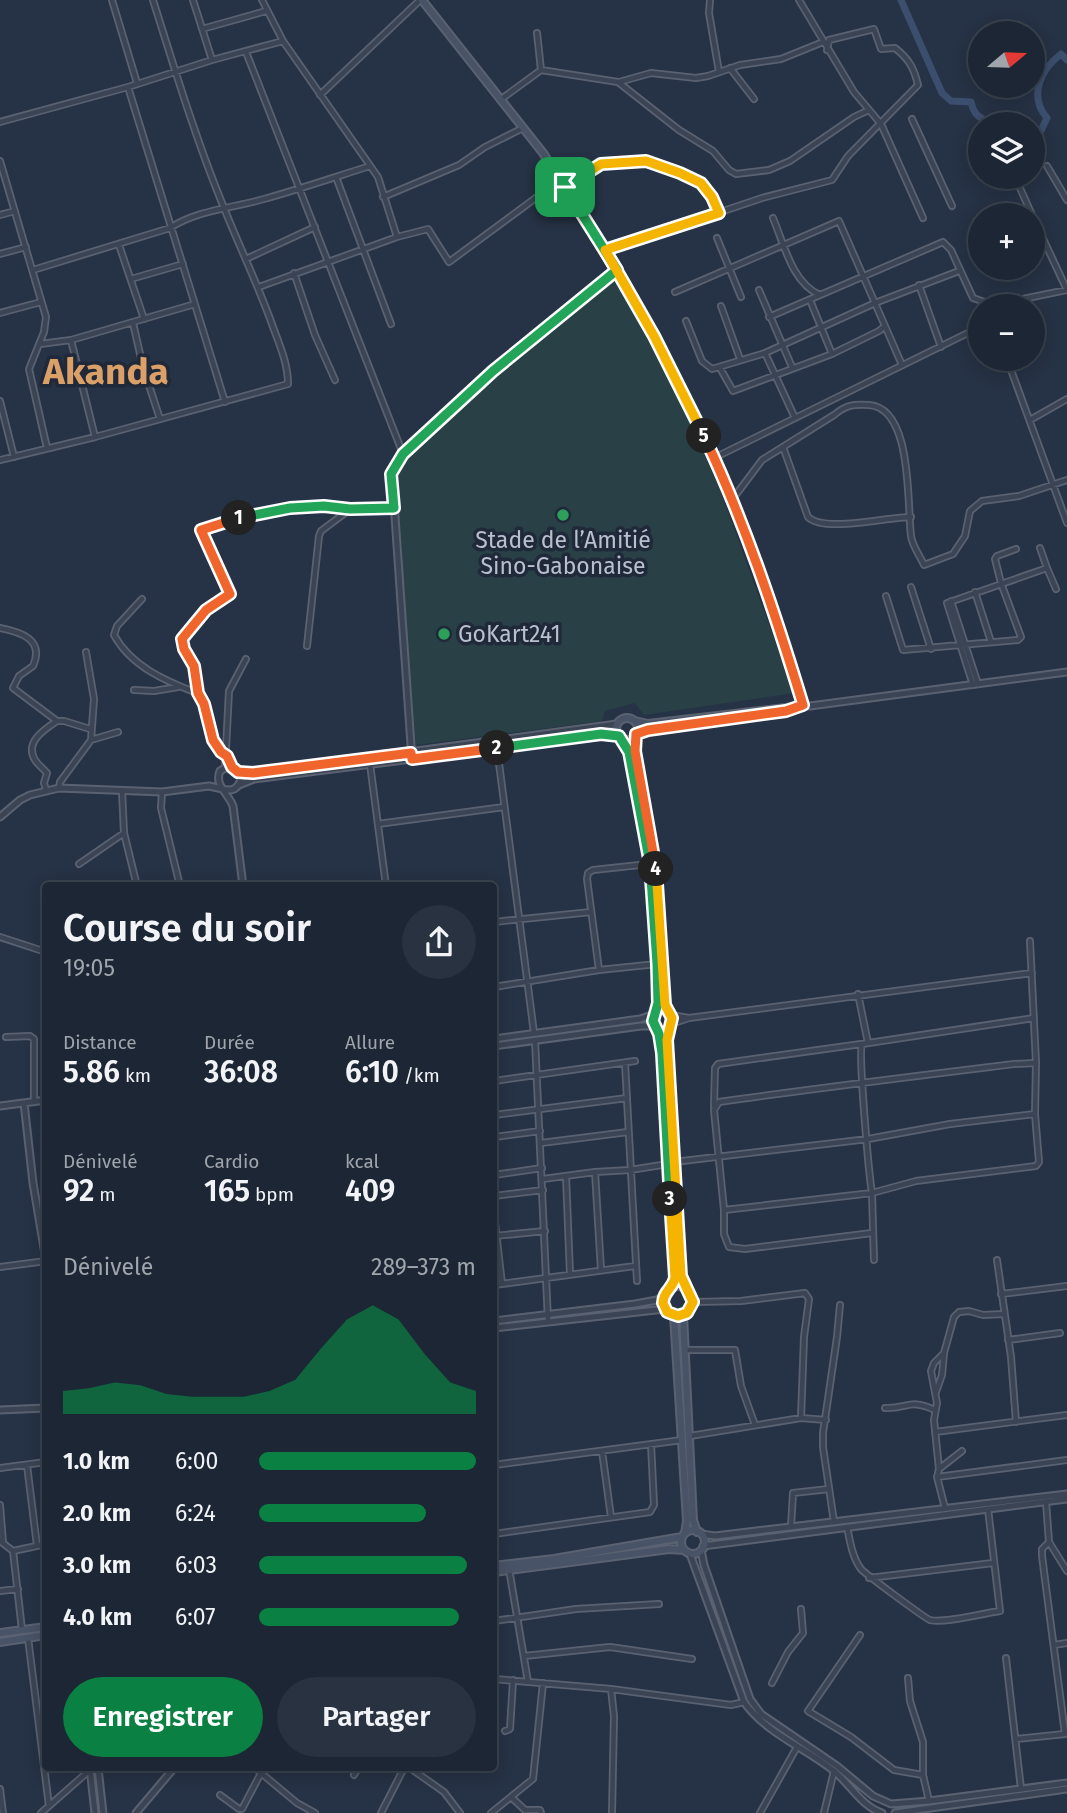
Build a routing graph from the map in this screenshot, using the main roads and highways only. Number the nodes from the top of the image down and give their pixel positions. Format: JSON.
{"nodes":[{"id":1,"x":421,"y":0,"type":"edge"},
{"id":2,"x":800,"y":706,"type":"junction"},
{"id":3,"x":635,"y":721,"type":"junction"},
{"id":4,"x":636,"y":735,"type":"junction"},
{"id":5,"x":621,"y":737,"type":"junction"},
{"id":6,"x":669,"y":1013,"type":"junction"},
{"id":7,"x":655,"y":1014,"type":"junction"},
{"id":8,"x":670,"y":1025,"type":"junction"},
{"id":9,"x":656,"y":1027,"type":"junction"},
{"id":10,"x":671,"y":1163,"type":"junction"},
{"id":11,"x":671,"y":1287,"type":"junction"},
{"id":12,"x":686,"y":1289,"type":"junction"},
{"id":13,"x":683,"y":1315,"type":"junction"},
{"id":14,"x":674,"y":1316,"type":"junction"},
{"id":15,"x":687,"y":1439,"type":"junction"},
{"id":16,"x":699,"y":1533,"type":"junction"},
{"id":17,"x":684,"y":1535,"type":"junction"},
{"id":18,"x":687,"y":1552,"type":"junction"},
{"id":19,"x":497,"y":1566,"type":"edge"},
{"id":20,"x":497,"y":1571,"type":"edge"},
{"id":21,"x":42,"y":1628,"type":"edge"},
{"id":22,"x":0,"y":1633,"type":"edge"},
{"id":23,"x":42,"y":1636,"type":"edge"},
{"id":24,"x":0,"y":1642,"type":"edge"}],
"edges":[{"from":1,"to":2,"type":"main road"},
{"from":2,"to":3,"type":"main road"},
{"from":2,"to":4,"type":"main road"},
{"from":3,"to":4,"type":"main road"},
{"from":3,"to":5,"type":"main road"},
{"from":4,"to":5,"type":"main road"},
{"from":4,"to":6,"type":"main road"},
{"from":5,"to":7,"type":"main road"},
{"from":6,"to":7,"type":"main road"},
{"from":6,"to":8,"type":"main road"},
{"from":7,"to":9,"type":"main road"},
{"from":8,"to":9,"type":"main road"},
{"from":8,"to":10,"type":"main road"},
{"from":9,"to":10,"type":"main road"},
{"from":10,"to":11,"type":"main road"},
{"from":10,"to":12,"type":"main road"},
{"from":11,"to":12,"type":"main road"},
{"from":11,"to":14,"type":"main road"},
{"from":12,"to":13,"type":"main road"},
{"from":13,"to":14,"type":"main road"},
{"from":13,"to":15,"type":"main road"},
{"from":14,"to":15,"type":"main road"},
{"from":15,"to":16,"type":"main road"},
{"from":15,"to":17,"type":"main road"},
{"from":16,"to":17,"type":"main road"},
{"from":16,"to":18,"type":"main road"},
{"from":17,"to":18,"type":"main road"},
{"from":17,"to":19,"type":"main road"},
{"from":18,"to":20,"type":"main road"},
{"from":21,"to":22,"type":"main road"},
{"from":23,"to":24,"type":"main road"}]}
